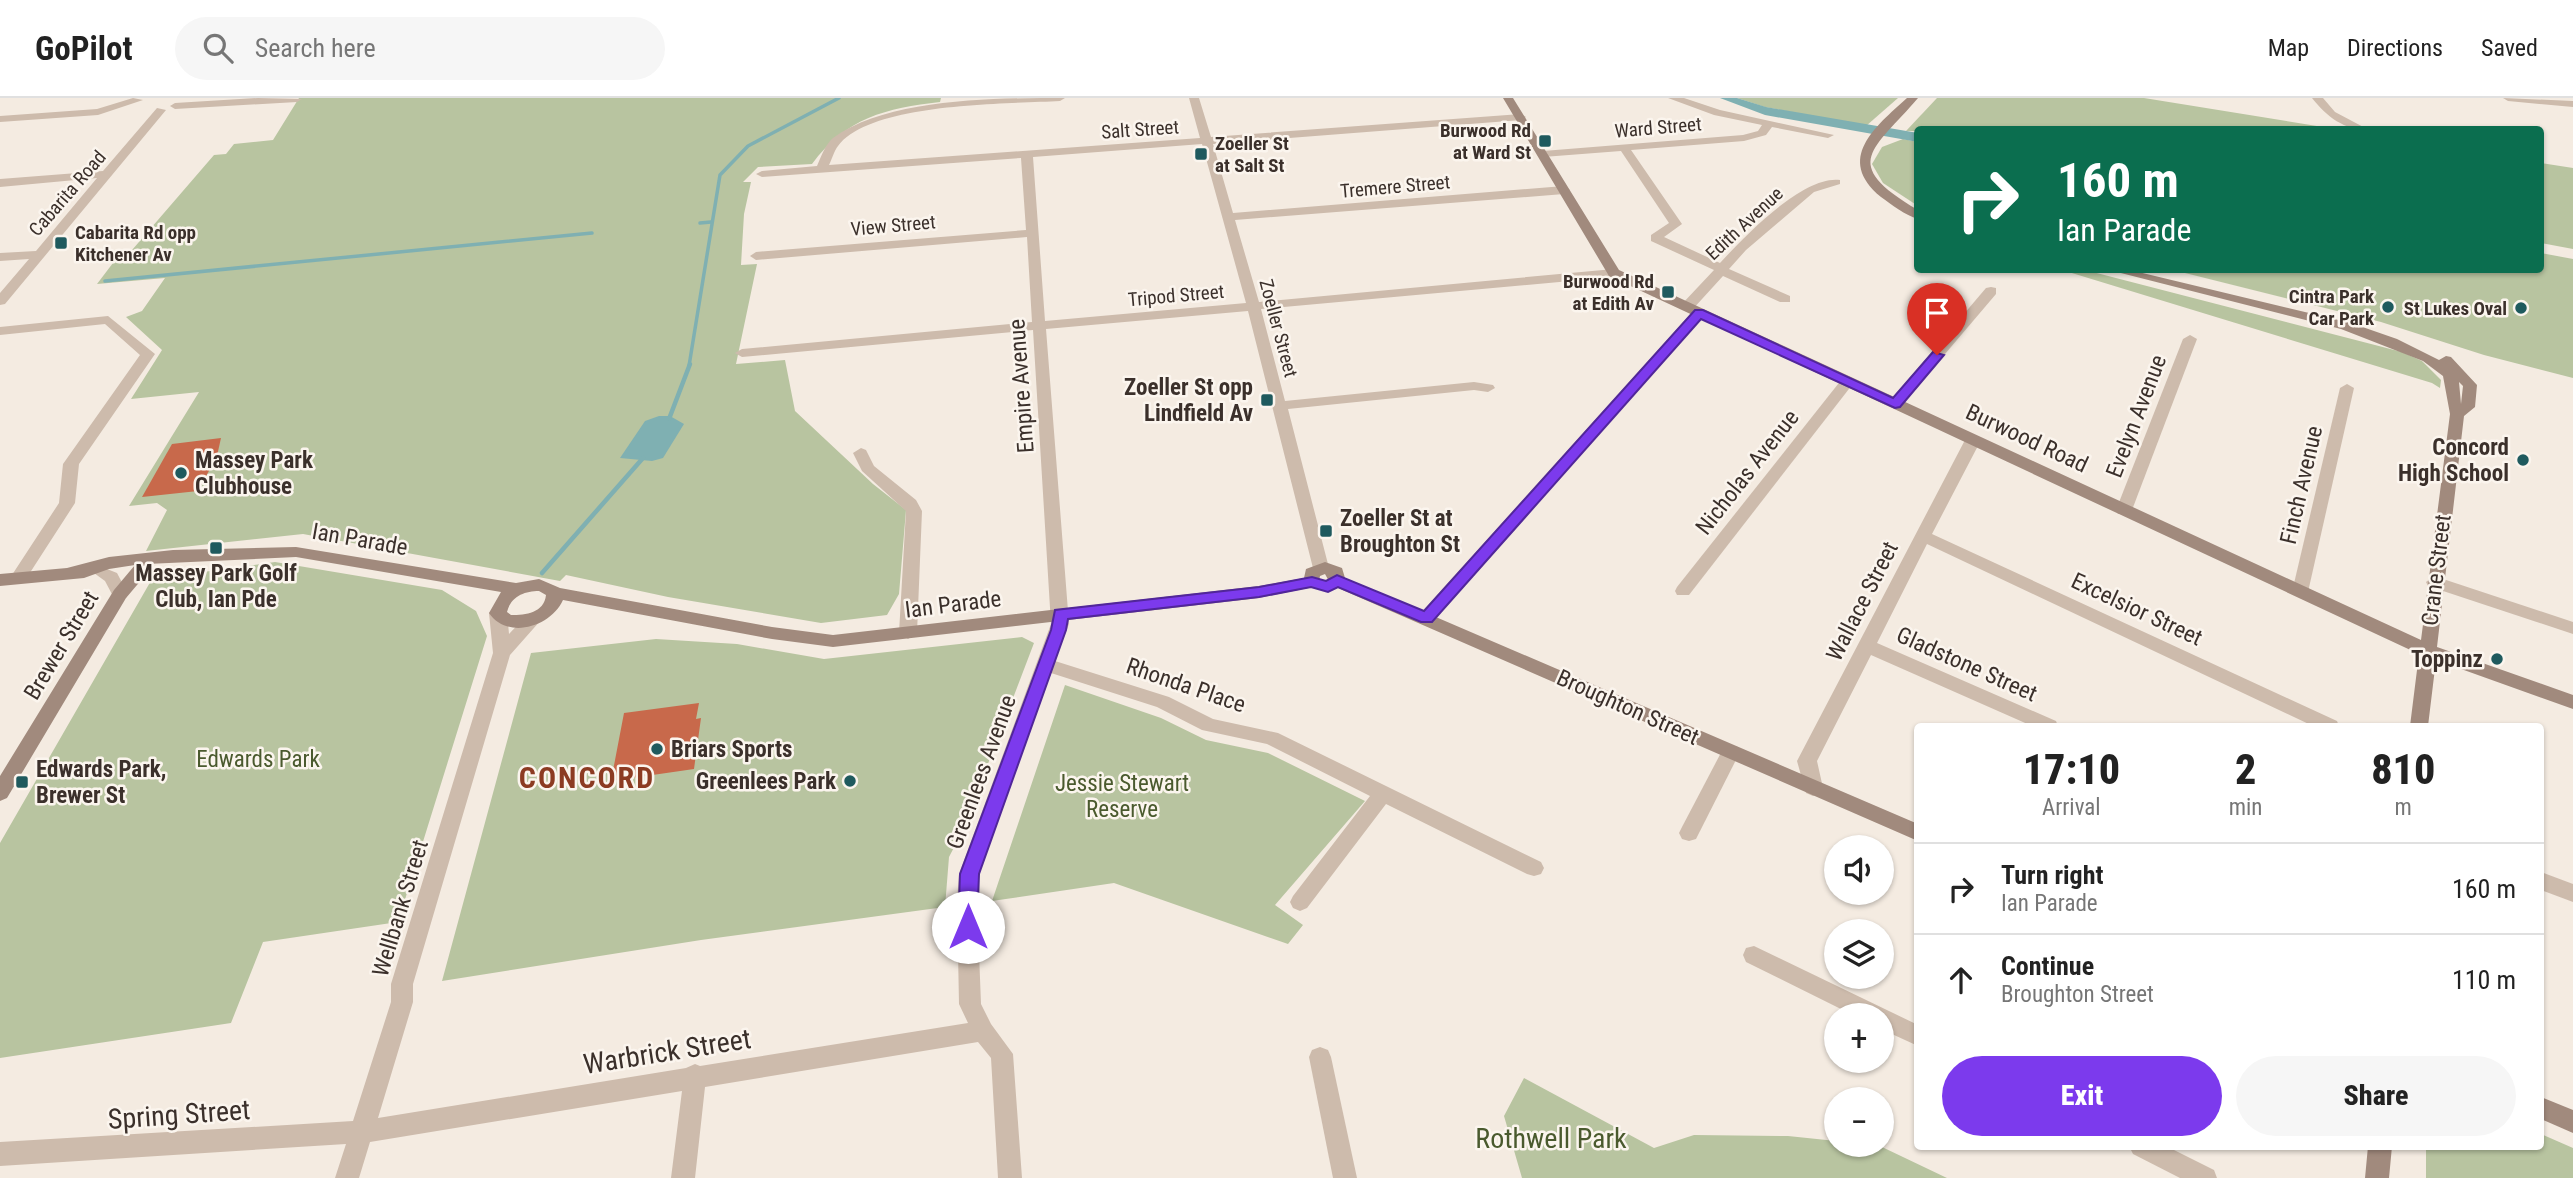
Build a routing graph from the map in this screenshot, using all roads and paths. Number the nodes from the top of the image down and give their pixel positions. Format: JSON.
{"nodes":[{"id":1,"x":1060,"y":98,"type":"edge"},
{"id":2,"x":1195,"y":98,"type":"edge"},
{"id":3,"x":1508,"y":98,"type":"edge"},
{"id":4,"x":1673,"y":98,"type":"edge"},
{"id":5,"x":1913,"y":98,"type":"edge"},
{"id":6,"x":2317,"y":98,"type":"edge"},
{"id":7,"x":2508,"y":98,"type":"edge"},
{"id":8,"x":136,"y":99,"type":"edge"},
{"id":9,"x":297,"y":99,"type":"edge"},
{"id":10,"x":175,"y":101,"type":"edge"},
{"id":11,"x":2573,"y":104,"type":"edge"},
{"id":12,"x":158,"y":106,"type":"junction"},
{"id":13,"x":1521,"y":117,"type":"junction"},
{"id":14,"x":0,"y":119,"type":"edge"},
{"id":15,"x":1769,"y":123,"type":"junction"},
{"id":16,"x":2356,"y":126,"type":"edge"},
{"id":17,"x":1828,"y":135,"type":"dead end"},
{"id":18,"x":1207,"y":142,"type":"junction"},
{"id":19,"x":1624,"y":148,"type":"junction"},
{"id":20,"x":1543,"y":154,"type":"junction"},
{"id":21,"x":1027,"y":155,"type":"junction"},
{"id":22,"x":821,"y":170,"type":"junction"},
{"id":23,"x":109,"y":174,"type":"junction"},
{"id":24,"x":762,"y":174,"type":"dead end"},
{"id":25,"x":1836,"y":182,"type":"dead end"},
{"id":26,"x":0,"y":183,"type":"edge"},
{"id":27,"x":1564,"y":190,"type":"junction"},
{"id":28,"x":1914,"y":213,"type":"edge"},
{"id":29,"x":1229,"y":217,"type":"junction"},
{"id":30,"x":1033,"y":233,"type":"junction"},
{"id":31,"x":40,"y":254,"type":"junction"},
{"id":32,"x":756,"y":256,"type":"dead end"},
{"id":33,"x":0,"y":257,"type":"edge"},
{"id":34,"x":1720,"y":269,"type":"junction"},
{"id":35,"x":1614,"y":273,"type":"junction"},
{"id":36,"x":2127,"y":273,"type":"edge"},
{"id":37,"x":1991,"y":290,"type":"dead end"},
{"id":38,"x":1785,"y":299,"type":"dead end"},
{"id":39,"x":0,"y":301,"type":"edge"},
{"id":40,"x":1254,"y":307,"type":"junction"},
{"id":41,"x":1693,"y":310,"type":"junction"},
{"id":42,"x":1040,"y":327,"type":"junction"},
{"id":43,"x":0,"y":331,"type":"edge"},
{"id":44,"x":2190,"y":339,"type":"dead end"},
{"id":45,"x":742,"y":353,"type":"dead end"},
{"id":46,"x":1847,"y":382,"type":"junction"},
{"id":47,"x":1488,"y":388,"type":"dead end"},
{"id":48,"x":2347,"y":388,"type":"dead end"},
{"id":49,"x":1895,"y":404,"type":"junction"},
{"id":50,"x":1279,"y":406,"type":"junction"},
{"id":51,"x":1973,"y":440,"type":"junction"},
{"id":52,"x":861,"y":453,"type":"dead end"},
{"id":53,"x":2124,"y":510,"type":"junction"},
{"id":54,"x":1923,"y":536,"type":"junction"},
{"id":55,"x":242,"y":554,"type":"junction"},
{"id":56,"x":122,"y":561,"type":"junction"},
{"id":57,"x":142,"y":568,"type":"junction"},
{"id":58,"x":73,"y":572,"type":"junction"},
{"id":59,"x":102,"y":573,"type":"junction"},
{"id":60,"x":1317,"y":575,"type":"junction"},
{"id":61,"x":18,"y":578,"type":"junction"},
{"id":62,"x":0,"y":580,"type":"edge"},
{"id":63,"x":1337,"y":580,"type":"joint"},
{"id":64,"x":469,"y":582,"type":"junction"},
{"id":65,"x":2434,"y":582,"type":"junction"},
{"id":66,"x":517,"y":589,"type":"junction"},
{"id":67,"x":1684,"y":591,"type":"dead end"},
{"id":68,"x":2300,"y":592,"type":"junction"},
{"id":69,"x":555,"y":593,"type":"junction"},
{"id":70,"x":120,"y":594,"type":"junction"},
{"id":71,"x":599,"y":603,"type":"junction"},
{"id":72,"x":548,"y":610,"type":"junction"},
{"id":73,"x":498,"y":611,"type":"junction"},
{"id":74,"x":1060,"y":614,"type":"junction"},
{"id":75,"x":1426,"y":618,"type":"junction"},
{"id":76,"x":532,"y":620,"type":"junction"},
{"id":77,"x":2573,"y":628,"type":"edge"},
{"id":78,"x":908,"y":633,"type":"junction"},
{"id":79,"x":1866,"y":646,"type":"junction"},
{"id":80,"x":2426,"y":650,"type":"junction"},
{"id":81,"x":502,"y":653,"type":"junction"},
{"id":82,"x":1046,"y":665,"type":"junction"},
{"id":83,"x":2573,"y":702,"type":"edge"},
{"id":84,"x":2042,"y":723,"type":"edge"},
{"id":85,"x":2324,"y":723,"type":"edge"},
{"id":86,"x":2419,"y":723,"type":"edge"},
{"id":87,"x":1731,"y":752,"type":"junction"},
{"id":88,"x":1814,"y":788,"type":"junction"},
{"id":89,"x":0,"y":793,"type":"edge"},
{"id":90,"x":1383,"y":793,"type":"junction"},
{"id":91,"x":1914,"y":831,"type":"edge"},
{"id":92,"x":1689,"y":833,"type":"dead end"},
{"id":93,"x":1534,"y":868,"type":"dead end"},
{"id":94,"x":2544,"y":882,"type":"edge"},
{"id":95,"x":2573,"y":893,"type":"edge"},
{"id":96,"x":1300,"y":902,"type":"dead end"},
{"id":97,"x":1754,"y":955,"type":"dead end"},
{"id":98,"x":1851,"y":1003,"type":"edge"},
{"id":99,"x":1894,"y":1024,"type":"edge"},
{"id":100,"x":983,"y":1031,"type":"junction"},
{"id":101,"x":1914,"y":1034,"type":"edge"},
{"id":102,"x":1320,"y":1057,"type":"dead end"},
{"id":103,"x":695,"y":1075,"type":"junction"},
{"id":104,"x":2544,"y":1109,"type":"edge"},
{"id":105,"x":2573,"y":1122,"type":"edge"},
{"id":106,"x":361,"y":1132,"type":"junction"},
{"id":107,"x":2149,"y":1150,"type":"edge"},
{"id":108,"x":2380,"y":1150,"type":"edge"},
{"id":109,"x":0,"y":1154,"type":"edge"},
{"id":110,"x":347,"y":1178,"type":"edge"},
{"id":111,"x":683,"y":1178,"type":"edge"},
{"id":112,"x":1010,"y":1178,"type":"edge"},
{"id":113,"x":1345,"y":1178,"type":"edge"},
{"id":114,"x":2205,"y":1178,"type":"edge"},
{"id":115,"x":2377,"y":1178,"type":"edge"}],
"edges":[{"from":1,"to":22,"type":"street"},
{"from":2,"to":18,"type":"street","name":"Zoeller Street"},
{"from":3,"to":13,"type":"main road"},
{"from":4,"to":15,"type":"street"},
{"from":5,"to":28,"type":"main road"},
{"from":6,"to":16,"type":"street"},
{"from":7,"to":11,"type":"street"},
{"from":8,"to":12,"type":"street"},
{"from":8,"to":14,"type":"street"},
{"from":9,"to":10,"type":"street"},
{"from":10,"to":12,"type":"street"},
{"from":12,"to":23,"type":"street","name":"Cabarita Road"},
{"from":13,"to":18,"type":"street","name":"Salt Street"},
{"from":13,"to":20,"type":"main road"},
{"from":15,"to":17,"type":"street"},
{"from":15,"to":19,"type":"street","name":"Ward Street"},
{"from":18,"to":21,"type":"street","name":"Salt Street"},
{"from":18,"to":29,"type":"street","name":"Zoeller Street"},
{"from":19,"to":20,"type":"street","name":"Ward Street"},
{"from":19,"to":34,"type":"street"},
{"from":20,"to":27,"type":"main road"},
{"from":21,"to":22,"type":"street","name":"Salt Street"},
{"from":21,"to":30,"type":"street","name":"Empire Avenue"},
{"from":22,"to":24,"type":"street","name":"Salt Street"},
{"from":23,"to":26,"type":"street"},
{"from":23,"to":31,"type":"street","name":"Cabarita Road"},
{"from":25,"to":34,"type":"street","name":"Edith Avenue"},
{"from":27,"to":29,"type":"street","name":"Tremere Street"},
{"from":27,"to":35,"type":"main road"},
{"from":29,"to":40,"type":"street","name":"Zoeller Street"},
{"from":30,"to":32,"type":"street","name":"View Street"},
{"from":30,"to":42,"type":"street","name":"Empire Avenue"},
{"from":31,"to":33,"type":"street"},
{"from":31,"to":39,"type":"street","name":"Cabarita Road"},
{"from":34,"to":38,"type":"street"},
{"from":34,"to":41,"type":"street","name":"Edith Avenue"},
{"from":35,"to":40,"type":"street","name":"Tripod Street"},
{"from":35,"to":41,"type":"main road","name":"Burwood Road"},
{"from":36,"to":65,"type":"main road","name":"Crane Street"},
{"from":37,"to":49,"type":"street"},
{"from":40,"to":42,"type":"street","name":"Tripod Street"},
{"from":40,"to":50,"type":"street","name":"Zoeller Street"},
{"from":41,"to":46,"type":"main road","name":"Burwood Road"},
{"from":41,"to":75,"type":"street","name":"Edith Avenue"},
{"from":42,"to":45,"type":"street","name":"Tripod Street"},
{"from":42,"to":74,"type":"street","name":"Empire Avenue"},
{"from":43,"to":61,"type":"street"},
{"from":44,"to":53,"type":"street","name":"Evelyn Avenue"},
{"from":46,"to":49,"type":"main road","name":"Burwood Road"},
{"from":46,"to":67,"type":"street","name":"Nicholas Avenue"},
{"from":47,"to":50,"type":"street"},
{"from":48,"to":68,"type":"street","name":"Finch Avenue"},
{"from":49,"to":51,"type":"main road","name":"Burwood Road"},
{"from":50,"to":60,"type":"street","name":"Zoeller Street"},
{"from":51,"to":53,"type":"main road","name":"Burwood Road"},
{"from":51,"to":54,"type":"street","name":"Wallace Street"},
{"from":52,"to":78,"type":"street"},
{"from":53,"to":68,"type":"main road","name":"Burwood Road"},
{"from":54,"to":79,"type":"street","name":"Wallace Street"},
{"from":54,"to":85,"type":"street","name":"Excelsior Street"},
{"from":55,"to":56,"type":"main road","name":"Ian Parade"},
{"from":55,"to":57,"type":"main road","name":"Ian Parade"},
{"from":55,"to":64,"type":"main road","name":"Ian Parade"},
{"from":56,"to":57,"type":"main road"},
{"from":56,"to":58,"type":"main road","name":"Ian Parade"},
{"from":57,"to":59,"type":"main road","name":"Ian Parade"},
{"from":57,"to":70,"type":"main road","name":"Brewer Street"},
{"from":58,"to":59,"type":"main road","name":"Ian Parade"},
{"from":58,"to":61,"type":"main road"},
{"from":59,"to":70,"type":"street","name":"Brewer Street"},
{"from":60,"to":63,"type":"main road","name":"Ian Parade"},
{"from":60,"to":74,"type":"main road","name":"Ian Parade"},
{"from":61,"to":62,"type":"main road"},
{"from":63,"to":75,"type":"main road","name":"Broughton Street"},
{"from":64,"to":66,"type":"main road","name":"Ian Parade"},
{"from":64,"to":73,"type":"main road"},
{"from":65,"to":77,"type":"street"},
{"from":65,"to":80,"type":"main road","name":"Crane Street"},
{"from":66,"to":69,"type":"main road","name":"Ian Parade"},
{"from":66,"to":73,"type":"main road"},
{"from":68,"to":80,"type":"main road","name":"Burwood Road"},
{"from":69,"to":71,"type":"main road","name":"Ian Parade"},
{"from":69,"to":72,"type":"main road"},
{"from":70,"to":89,"type":"main road","name":"Brewer Street"},
{"from":71,"to":72,"type":"main road","name":"Ian Parade"},
{"from":71,"to":78,"type":"main road","name":"Ian Parade"},
{"from":72,"to":76,"type":"main road"},
{"from":73,"to":76,"type":"main road"},
{"from":73,"to":81,"type":"street","name":"Wellbank Street"},
{"from":74,"to":78,"type":"main road","name":"Ian Parade"},
{"from":74,"to":82,"type":"street","name":"Greenlees Avenue"},
{"from":75,"to":87,"type":"main road","name":"Broughton Street"},
{"from":76,"to":81,"type":"street","name":"Wellbank Street"},
{"from":79,"to":84,"type":"street","name":"Gladstone Street"},
{"from":79,"to":88,"type":"street","name":"Wallace Street"},
{"from":80,"to":83,"type":"main road","name":"Burwood Road"},
{"from":80,"to":86,"type":"main road","name":"Crane Street"},
{"from":81,"to":106,"type":"street","name":"Wellbank Street"},
{"from":82,"to":90,"type":"street","name":"Rhonda Place"},
{"from":82,"to":100,"type":"street","name":"Greenlees Avenue"},
{"from":87,"to":88,"type":"main road","name":"Broughton Street"},
{"from":87,"to":92,"type":"street"},
{"from":88,"to":91,"type":"main road","name":"Broughton Street"},
{"from":90,"to":93,"type":"street","name":"Rhonda Place"},
{"from":90,"to":96,"type":"street"},
{"from":94,"to":95,"type":"street"},
{"from":97,"to":98,"type":"street"},
{"from":99,"to":101,"type":"street"},
{"from":100,"to":103,"type":"street","name":"Warbrick Street"},
{"from":100,"to":112,"type":"street","name":"Greenlees Avenue"},
{"from":102,"to":113,"type":"street"},
{"from":103,"to":106,"type":"street","name":"Warbrick Street"},
{"from":103,"to":111,"type":"street"},
{"from":104,"to":105,"type":"main road"},
{"from":106,"to":109,"type":"street","name":"Spring Street"},
{"from":106,"to":110,"type":"street","name":"Wellbank Street"},
{"from":107,"to":114,"type":"street"},
{"from":108,"to":115,"type":"main road"}]}
